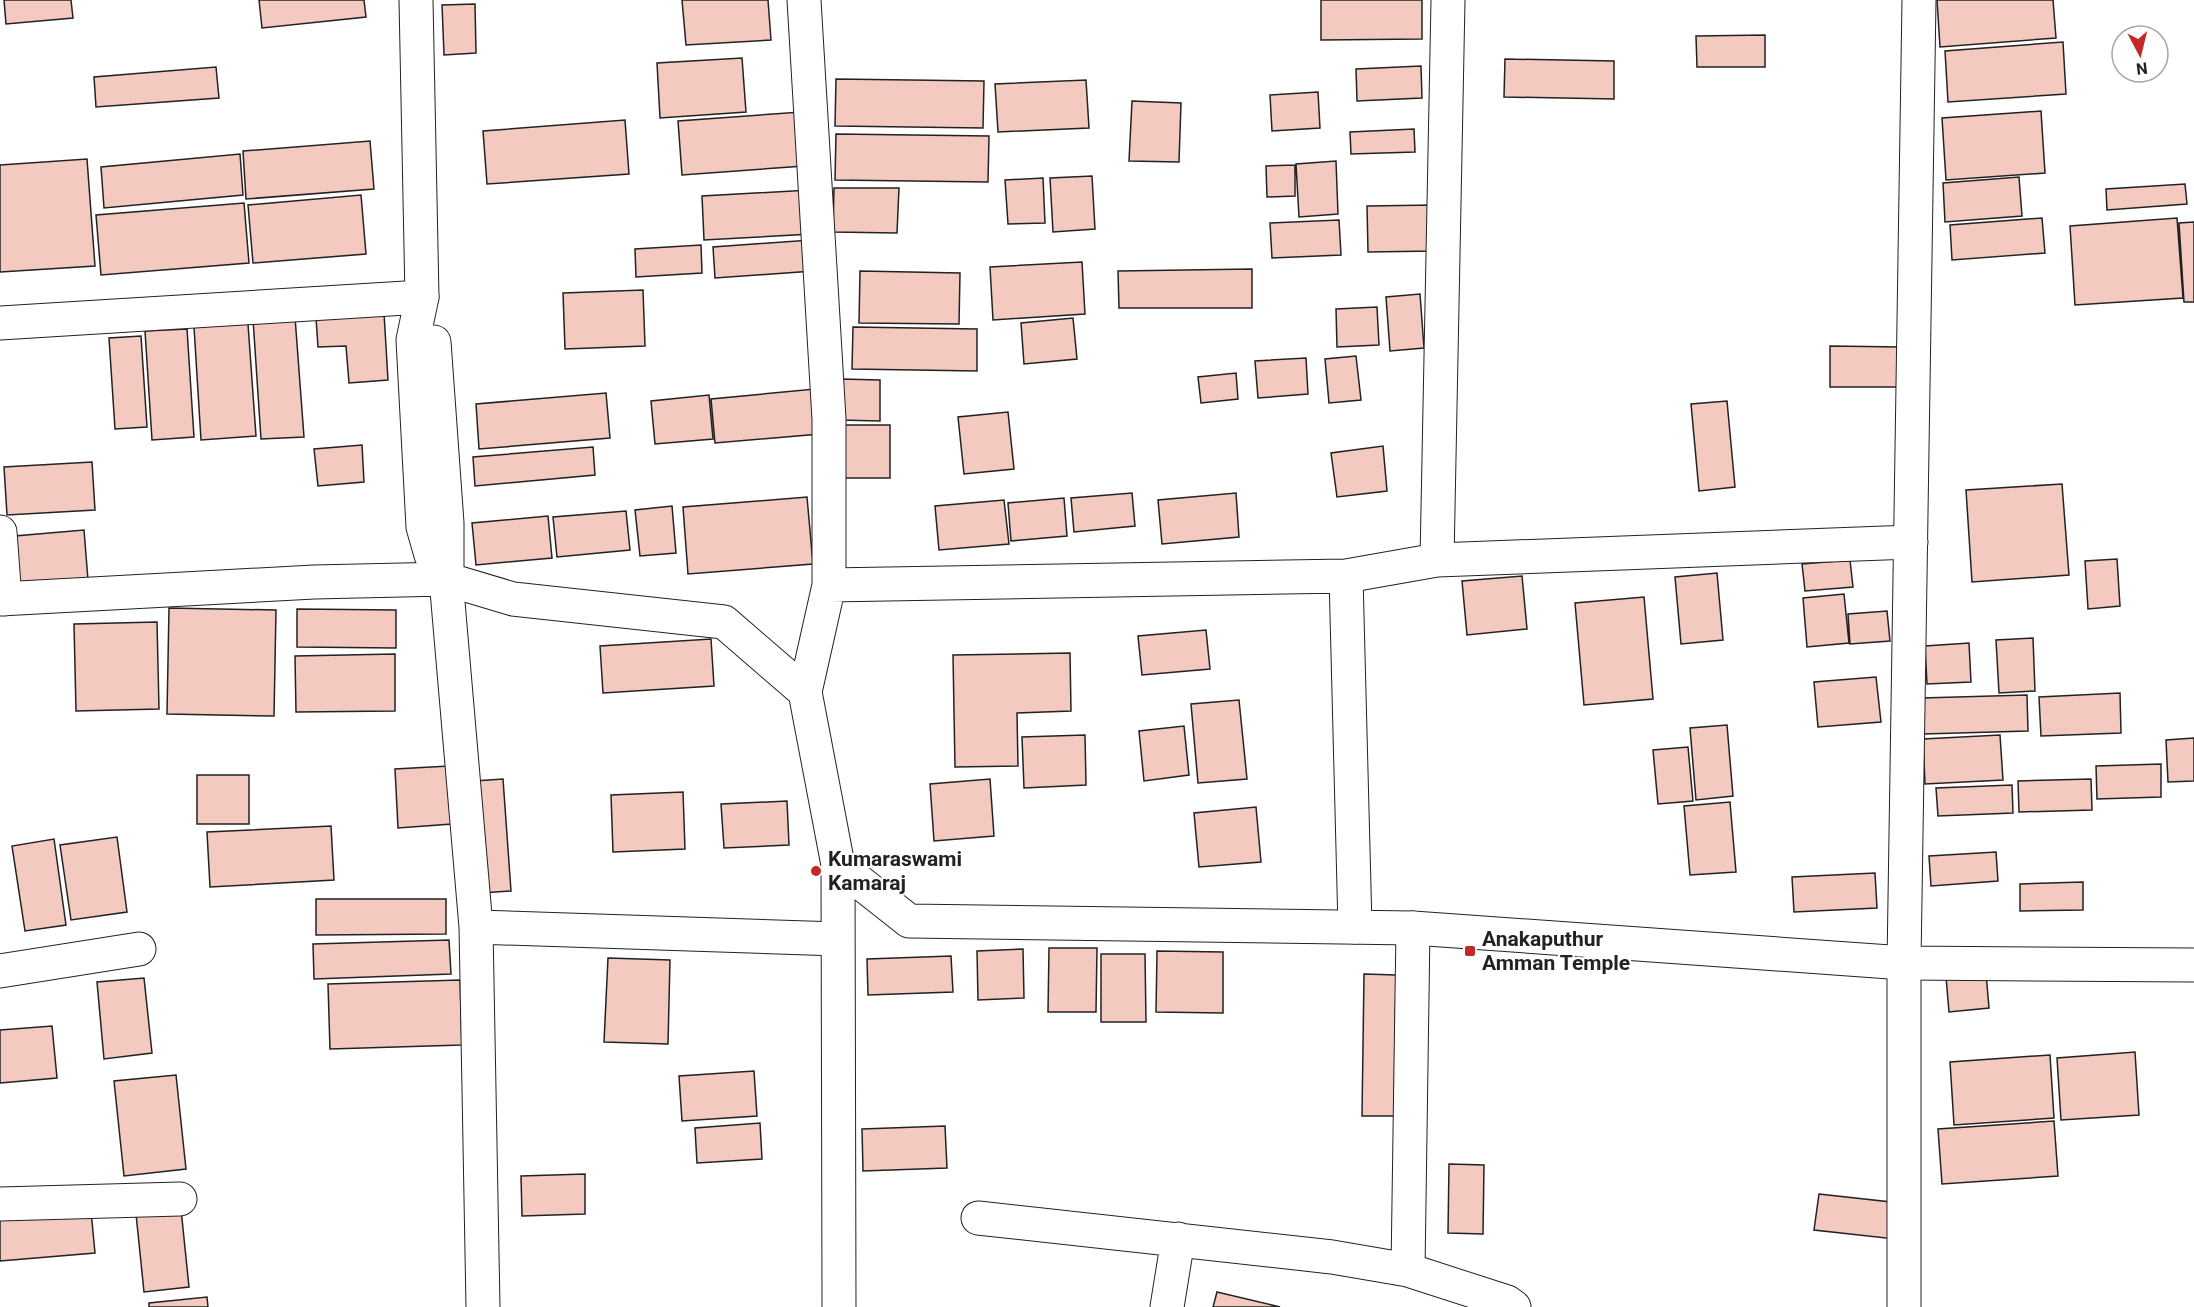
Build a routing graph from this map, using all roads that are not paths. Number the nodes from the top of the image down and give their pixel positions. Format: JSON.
{"nodes":[{"id":1,"x":416,"y":0,"type":"edge"},
{"id":2,"x":804,"y":0,"type":"edge"},
{"id":3,"x":1448,"y":0,"type":"edge"},
{"id":4,"x":1919,"y":0,"type":"edge"},
{"id":5,"x":422,"y":297,"type":"junction"},
{"id":6,"x":0,"y":323,"type":"edge"},
{"id":7,"x":0,"y":532,"type":"edge"},
{"id":8,"x":1911,"y":542,"type":"junction"},
{"id":9,"x":1437,"y":560,"type":"junction"},
{"id":10,"x":1346,"y":576,"type":"junction"},
{"id":11,"x":446,"y":579,"type":"junction"},
{"id":12,"x":829,"y":585,"type":"junction"},
{"id":13,"x":2,"y":599,"type":"edge"},
{"id":14,"x":805,"y":692,"type":"junction"},
{"id":15,"x":838,"y":865,"type":"junction"},
{"id":16,"x":476,"y":927,"type":"junction"},
{"id":17,"x":1355,"y":927,"type":"junction"},
{"id":18,"x":1413,"y":928,"type":"junction"},
{"id":19,"x":838,"y":939,"type":"junction"},
{"id":20,"x":139,"y":949,"type":"dead end"},
{"id":21,"x":1904,"y":963,"type":"junction"},
{"id":22,"x":2194,"y":965,"type":"edge"},
{"id":23,"x":0,"y":971,"type":"edge"},
{"id":24,"x":180,"y":1199,"type":"dead end"},
{"id":25,"x":0,"y":1204,"type":"edge"},
{"id":26,"x":978,"y":1218,"type":"dead end"},
{"id":27,"x":1178,"y":1239,"type":"junction"},
{"id":28,"x":1408,"y":1270,"type":"junction"},
{"id":29,"x":483,"y":1307,"type":"edge"},
{"id":30,"x":839,"y":1307,"type":"edge"},
{"id":31,"x":1167,"y":1307,"type":"edge"},
{"id":32,"x":1514,"y":1307,"type":"edge"},
{"id":33,"x":1904,"y":1307,"type":"edge"}],
"edges":[{"from":1,"to":5,"type":"street"},
{"from":2,"to":12,"type":"street"},
{"from":3,"to":9,"type":"street"},
{"from":4,"to":8,"type":"street"},
{"from":5,"to":6,"type":"street"},
{"from":5,"to":11,"type":"street"},
{"from":7,"to":13,"type":"street"},
{"from":8,"to":9,"type":"street"},
{"from":8,"to":21,"type":"street"},
{"from":9,"to":10,"type":"street"},
{"from":10,"to":12,"type":"street"},
{"from":10,"to":17,"type":"street"},
{"from":11,"to":13,"type":"street"},
{"from":11,"to":14,"type":"street"},
{"from":11,"to":16,"type":"street"},
{"from":12,"to":14,"type":"street"},
{"from":14,"to":15,"type":"street"},
{"from":15,"to":17,"type":"street"},
{"from":15,"to":19,"type":"street"},
{"from":16,"to":19,"type":"street"},
{"from":16,"to":29,"type":"street"},
{"from":17,"to":18,"type":"street"},
{"from":18,"to":21,"type":"street"},
{"from":18,"to":28,"type":"street"},
{"from":19,"to":30,"type":"street"},
{"from":20,"to":23,"type":"street"},
{"from":21,"to":22,"type":"street"},
{"from":21,"to":33,"type":"street"},
{"from":24,"to":25,"type":"street"},
{"from":26,"to":27,"type":"street"},
{"from":27,"to":28,"type":"street"},
{"from":27,"to":31,"type":"street"},
{"from":28,"to":32,"type":"street"}]}
